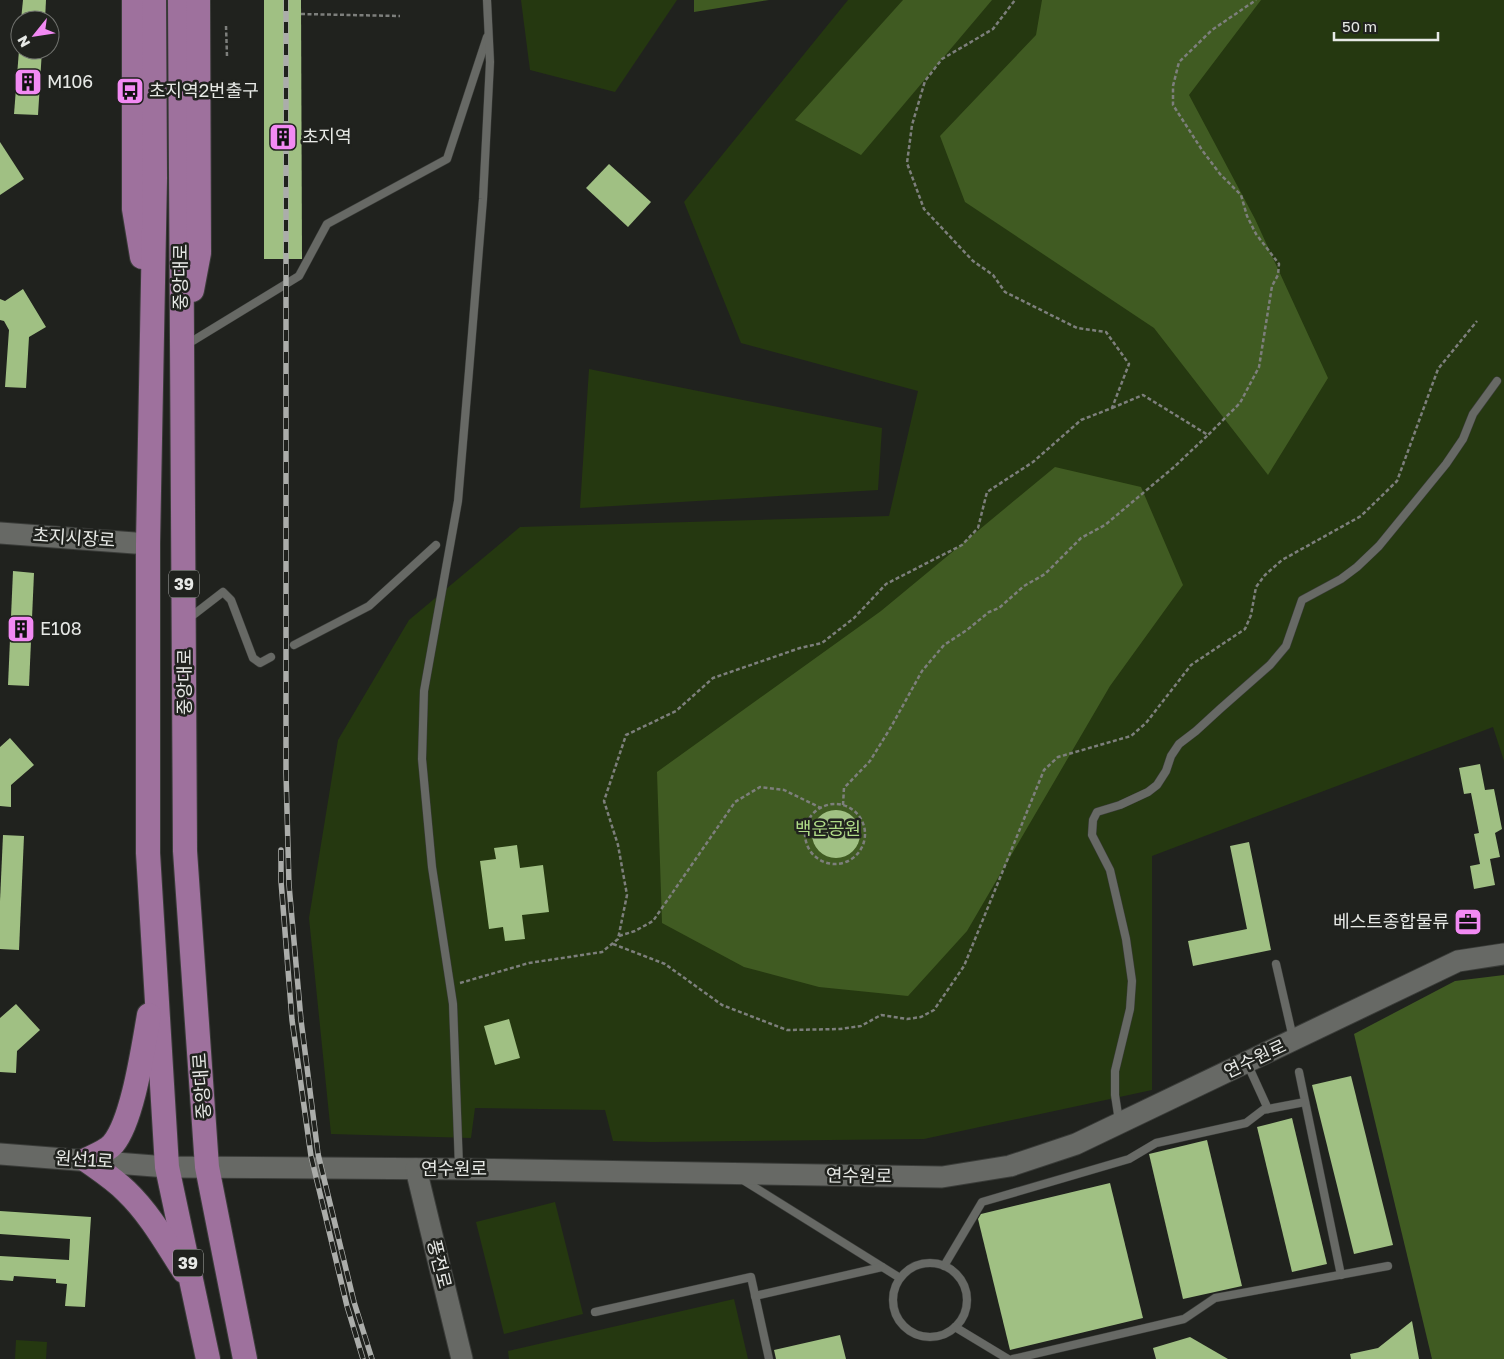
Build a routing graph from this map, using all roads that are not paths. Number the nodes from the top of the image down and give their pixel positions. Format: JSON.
{"nodes":[{"id":1,"x":134,"y":0,"type":"edge"},
{"id":2,"x":154,"y":0,"type":"edge"},
{"id":3,"x":180,"y":0,"type":"edge"},
{"id":4,"x":198,"y":0,"type":"edge"},
{"id":5,"x":487,"y":0,"type":"edge"},
{"id":6,"x":489,"y":33,"type":"junction"},
{"id":7,"x":152,"y":310,"type":"junction"},
{"id":8,"x":181,"y":348,"type":"junction"},
{"id":9,"x":1497,"y":381,"type":"dead end"},
{"id":10,"x":0,"y":533,"type":"edge"},
{"id":11,"x":148,"y":544,"type":"junction"},
{"id":12,"x":436,"y":545,"type":"dead end"},
{"id":13,"x":185,"y":622,"type":"junction"},
{"id":14,"x":294,"y":645,"type":"dead end"},
{"id":15,"x":271,"y":657,"type":"dead end"},
{"id":16,"x":1504,"y":954,"type":"edge"},
{"id":17,"x":1276,"y":964,"type":"dead end"},
{"id":18,"x":156,"y":981,"type":"junction"},
{"id":19,"x":1294,"y":1040,"type":"junction"},
{"id":20,"x":1247,"y":1062,"type":"junction"},
{"id":21,"x":1299,"y":1072,"type":"dead end"},
{"id":22,"x":1305,"y":1102,"type":"junction"},
{"id":23,"x":1268,"y":1109,"type":"junction"},
{"id":24,"x":1119,"y":1124,"type":"junction"},
{"id":25,"x":0,"y":1154,"type":"edge"},
{"id":26,"x":86,"y":1160,"type":"junction"},
{"id":27,"x":167,"y":1167,"type":"junction"},
{"id":28,"x":207,"y":1167,"type":"junction"},
{"id":29,"x":416,"y":1169,"type":"junction"},
{"id":30,"x":459,"y":1169,"type":"junction"},
{"id":31,"x":733,"y":1173,"type":"junction"},
{"id":32,"x":944,"y":1266,"type":"junction"},
{"id":33,"x":1388,"y":1266,"type":"dead end"},
{"id":34,"x":882,"y":1267,"type":"junction"},
{"id":35,"x":1341,"y":1275,"type":"junction"},
{"id":36,"x":900,"y":1278,"type":"junction"},
{"id":37,"x":192,"y":1285,"type":"junction"},
{"id":38,"x":755,"y":1296,"type":"junction"},
{"id":39,"x":595,"y":1312,"type":"dead end"},
{"id":40,"x":955,"y":1327,"type":"junction"},
{"id":41,"x":208,"y":1359,"type":"edge"},
{"id":42,"x":245,"y":1359,"type":"edge"},
{"id":43,"x":462,"y":1359,"type":"edge"},
{"id":44,"x":769,"y":1359,"type":"edge"},
{"id":45,"x":1008,"y":1359,"type":"edge"},
{"id":46,"x":1013,"y":1359,"type":"edge"}],
"edges":[{"from":1,"to":7,"type":"main road"},
{"from":2,"to":7,"type":"main road","name":"중앙대로","number":"39"},
{"from":3,"to":8,"type":"main road","name":"중앙대로","number":"39"},
{"from":4,"to":8,"type":"main road"},
{"from":5,"to":6,"type":"lane"},
{"from":6,"to":8,"type":"lane"},
{"from":6,"to":30,"type":"lane"},
{"from":7,"to":11,"type":"main road","name":"중앙대로","number":"39"},
{"from":8,"to":13,"type":"main road","name":"중앙대로","number":"39"},
{"from":9,"to":24,"type":"lane"},
{"from":10,"to":11,"type":"street","name":"초지시장로"},
{"from":11,"to":18,"type":"main road","name":"중앙대로","number":"39"},
{"from":12,"to":14,"type":"lane"},
{"from":13,"to":15,"type":"lane"},
{"from":13,"to":28,"type":"main road","name":"중앙대로","number":"39"},
{"from":16,"to":19,"type":"street","name":"연수원로"},
{"from":17,"to":19,"type":"lane"},
{"from":18,"to":26,"type":"main road"},
{"from":18,"to":27,"type":"main road","name":"중앙대로","number":"39"},
{"from":19,"to":20,"type":"street","name":"연수원로"},
{"from":20,"to":23,"type":"lane"},
{"from":20,"to":24,"type":"street","name":"연수원로"},
{"from":21,"to":22,"type":"lane"},
{"from":22,"to":23,"type":"lane"},
{"from":22,"to":35,"type":"lane"},
{"from":23,"to":32,"type":"lane"},
{"from":24,"to":31,"type":"street","name":"연수원로"},
{"from":25,"to":26,"type":"street","name":"원선1로"},
{"from":26,"to":27,"type":"street","name":"원선1로"},
{"from":26,"to":37,"type":"main road"},
{"from":27,"to":28,"type":"street","name":"연수원로"},
{"from":27,"to":37,"type":"main road","number":"39"},
{"from":28,"to":29,"type":"street","name":"연수원로"},
{"from":28,"to":42,"type":"main road","name":"중앙대로","number":"39"},
{"from":29,"to":30,"type":"street","name":"연수원로"},
{"from":29,"to":43,"type":"street","name":"풍전로"},
{"from":30,"to":31,"type":"street","name":"연수원로"},
{"from":31,"to":34,"type":"lane"},
{"from":32,"to":36,"type":"lane"},
{"from":32,"to":40,"type":"lane"},
{"from":33,"to":35,"type":"lane"},
{"from":34,"to":36,"type":"lane"},
{"from":34,"to":38,"type":"lane"},
{"from":35,"to":46,"type":"lane"},
{"from":36,"to":40,"type":"lane"},
{"from":37,"to":41,"type":"main road","number":"39"},
{"from":38,"to":39,"type":"lane"},
{"from":38,"to":44,"type":"lane"},
{"from":40,"to":45,"type":"lane"}]}
